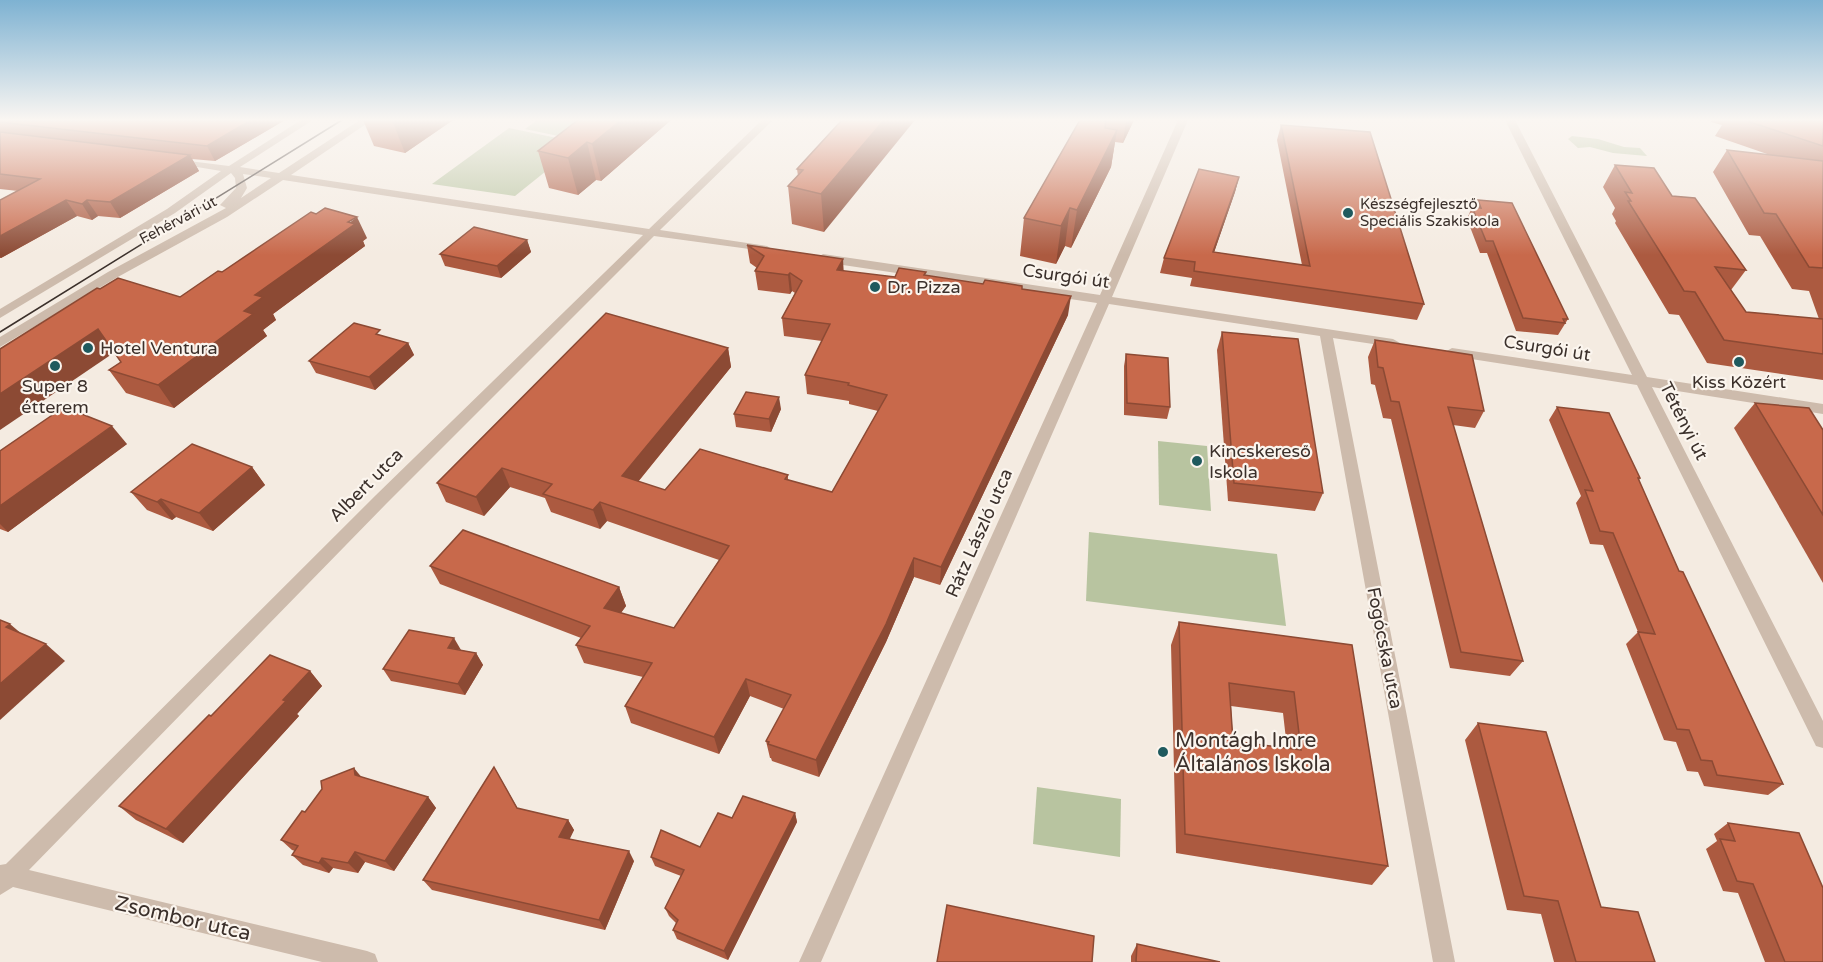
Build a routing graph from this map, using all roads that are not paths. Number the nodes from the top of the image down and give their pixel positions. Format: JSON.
{"nodes":[{"id":1,"x":208,"y":165,"type":"edge"},
{"id":2,"x":237,"y":165,"type":"edge"},
{"id":3,"x":300,"y":165,"type":"edge"},
{"id":4,"x":721,"y":165,"type":"edge"},
{"id":5,"x":1164,"y":165,"type":"edge"},
{"id":6,"x":1533,"y":165,"type":"edge"},
{"id":7,"x":232,"y":168,"type":"junction"},
{"id":8,"x":283,"y":176,"type":"junction"},
{"id":9,"x":651,"y":232,"type":"junction"},
{"id":10,"x":163,"y":246,"type":"junction"},
{"id":11,"x":776,"y":251,"type":"edge"},
{"id":12,"x":809,"y":256,"type":"edge"},
{"id":13,"x":1106,"y":300,"type":"junction"},
{"id":14,"x":0,"y":314,"type":"edge"},
{"id":15,"x":1326,"y":333,"type":"junction"},
{"id":16,"x":0,"y":343,"type":"edge"},
{"id":17,"x":1404,"y":345,"type":"edge"},
{"id":18,"x":1439,"y":350,"type":"edge"},
{"id":19,"x":1641,"y":381,"type":"junction"},
{"id":20,"x":1823,"y":409,"type":"edge"},
{"id":21,"x":1823,"y":740,"type":"edge"},
{"id":22,"x":3,"y":878,"type":"edge"},
{"id":23,"x":367,"y":962,"type":"edge"},
{"id":24,"x":810,"y":962,"type":"edge"},
{"id":25,"x":1444,"y":962,"type":"edge"}],
"edges":[{"from":1,"to":7,"type":"street"},
{"from":2,"to":7,"type":"street","name":"Fehérvári út"},
{"from":3,"to":8,"type":"street","name":"Fehérvári út"},
{"from":4,"to":9,"type":"street","name":"Albert utca"},
{"from":5,"to":13,"type":"street","name":"Rátz László utca"},
{"from":6,"to":19,"type":"street","name":"Tétényi út"},
{"from":7,"to":8,"type":"street"},
{"from":7,"to":10,"type":"street"},
{"from":7,"to":14,"type":"street","name":"Fehérvári út"},
{"from":8,"to":9,"type":"street"},
{"from":8,"to":10,"type":"street","name":"Fehérvári út"},
{"from":9,"to":11,"type":"street"},
{"from":9,"to":22,"type":"street","name":"Albert utca"},
{"from":10,"to":16,"type":"street","name":"Fehérvári út"},
{"from":12,"to":13,"type":"street","name":"Csurgói út"},
{"from":13,"to":15,"type":"street","name":"Csurgói út"},
{"from":13,"to":24,"type":"street","name":"Rátz László utca"},
{"from":15,"to":17,"type":"street","name":"Csurgói út"},
{"from":15,"to":25,"type":"street","name":"Fogócska utca"},
{"from":18,"to":19,"type":"street","name":"Csurgói út"},
{"from":19,"to":20,"type":"street","name":"Csurgói út"},
{"from":19,"to":21,"type":"street","name":"Tétényi út"},
{"from":22,"to":23,"type":"street","name":"Zsombor utca"}]}
